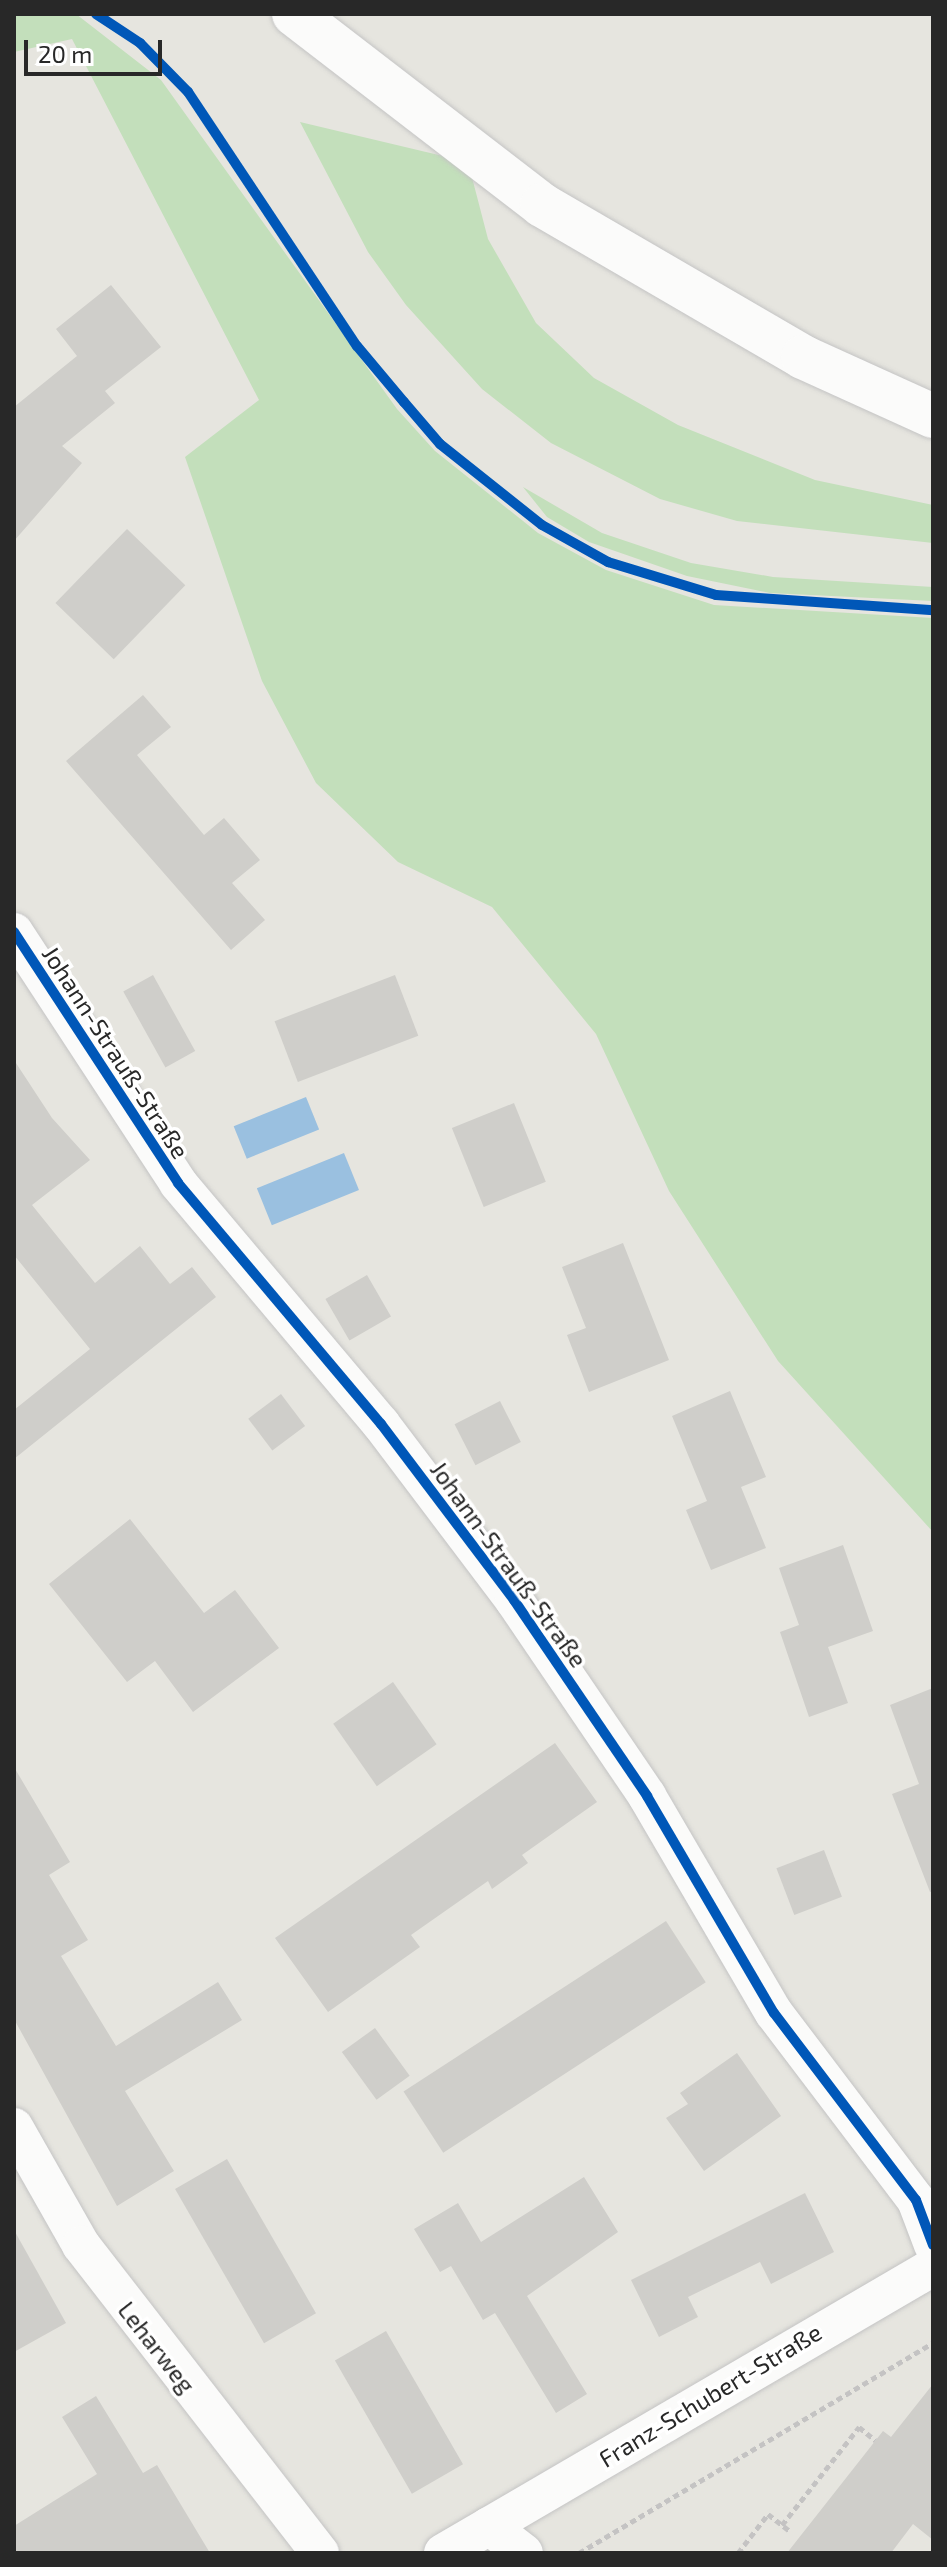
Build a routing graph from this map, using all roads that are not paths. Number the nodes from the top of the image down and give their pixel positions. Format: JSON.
{"nodes":[{"id":1,"x":294,"y":14,"type":"edge"},
{"id":2,"x":933,"y":416,"type":"edge"},
{"id":3,"x":14,"y":932,"type":"edge"},
{"id":4,"x":14,"y":2127,"type":"edge"},
{"id":5,"x":27,"y":2187,"type":"edge"},
{"id":6,"x":933,"y":2245,"type":"edge"},
{"id":7,"x":933,"y":2267,"type":"edge"},
{"id":8,"x":489,"y":2526,"type":"junction"},
{"id":9,"x":320,"y":2553,"type":"edge"},
{"id":10,"x":443,"y":2553,"type":"edge"},
{"id":11,"x":524,"y":2553,"type":"edge"}],
"edges":[{"from":1,"to":2,"type":"main road"},
{"from":3,"to":6,"type":"street","name":"Johann-Strauß-Straße"},
{"from":4,"to":5,"type":"street","name":"Leharweg"},
{"from":5,"to":9,"type":"street","name":"Leharweg"},
{"from":7,"to":8,"type":"street","name":"Franz-Schubert-Straße"},
{"from":8,"to":10,"type":"street","name":"Franz-Schubert-Straße"},
{"from":8,"to":11,"type":"street"}]}
